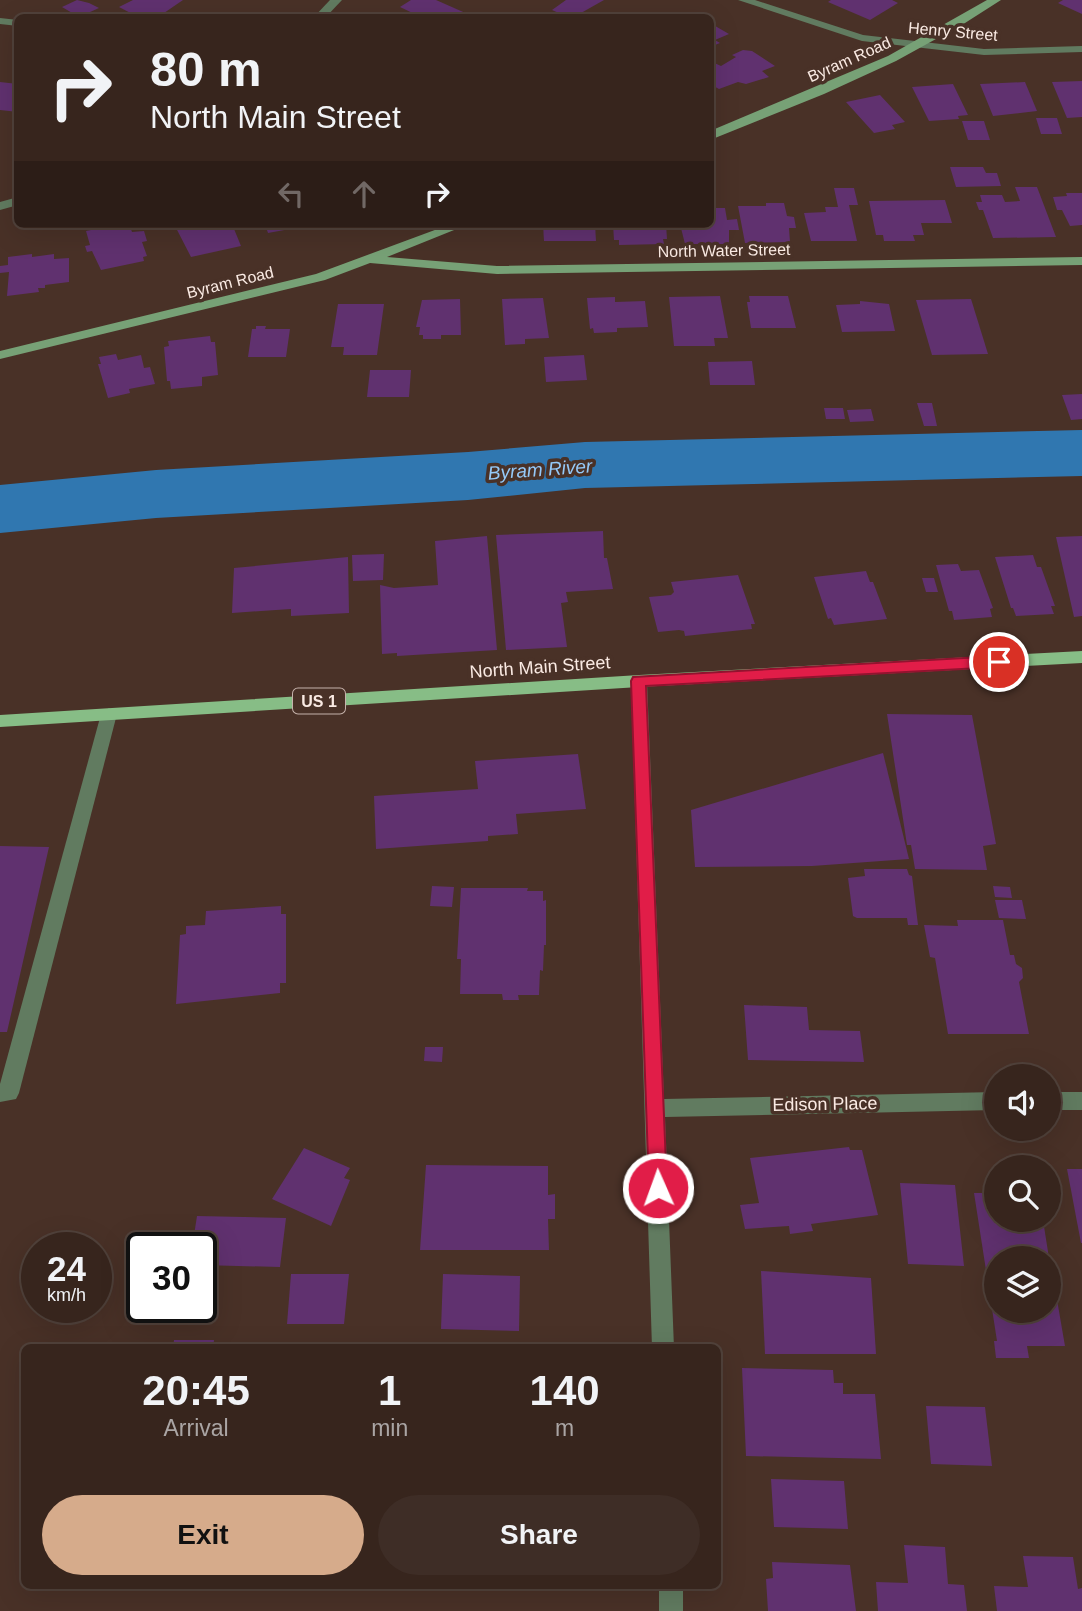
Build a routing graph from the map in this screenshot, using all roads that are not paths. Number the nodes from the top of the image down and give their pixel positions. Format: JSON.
{"nodes":[{"id":1,"x":744,"y":0,"type":"edge"},
{"id":2,"x":995,"y":0,"type":"edge"},
{"id":3,"x":920,"y":45,"type":"junction"},
{"id":4,"x":1082,"y":49,"type":"edge"},
{"id":5,"x":714,"y":134,"type":"edge"},
{"id":6,"x":452,"y":228,"type":"edge"},
{"id":7,"x":367,"y":259,"type":"junction"},
{"id":8,"x":1082,"y":261,"type":"edge"},
{"id":9,"x":0,"y":355,"type":"edge"},
{"id":10,"x":1082,"y":657,"type":"edge"},
{"id":11,"x":639,"y":681,"type":"junction"},
{"id":12,"x":109,"y":714,"type":"junction"},
{"id":13,"x":0,"y":721,"type":"edge"},
{"id":14,"x":0,"y":1093,"type":"edge"},
{"id":15,"x":984,"y":1101,"type":"edge"},
{"id":16,"x":1061,"y":1101,"type":"edge"},
{"id":17,"x":1082,"y":1101,"type":"edge"},
{"id":18,"x":655,"y":1108,"type":"junction"},
{"id":19,"x":663,"y":1344,"type":"edge"},
{"id":20,"x":671,"y":1589,"type":"edge"},
{"id":21,"x":671,"y":1611,"type":"edge"}],
"edges":[{"from":1,"to":3,"type":"street","name":"Henry Street"},
{"from":2,"to":3,"type":"main road","name":"Byram Road"},
{"from":3,"to":4,"type":"street","name":"Henry Street"},
{"from":3,"to":5,"type":"main road","name":"Byram Road"},
{"from":6,"to":7,"type":"main road","name":"Byram Road"},
{"from":7,"to":8,"type":"main road","name":"North Water Street"},
{"from":7,"to":9,"type":"main road","name":"Byram Road"},
{"from":10,"to":11,"type":"main road","name":"North Main Street","number":"US 1"},
{"from":11,"to":12,"type":"main road","name":"North Main Street","number":"US 1"},
{"from":11,"to":18,"type":"street"},
{"from":12,"to":13,"type":"main road","name":"North Main Street","number":"US 1"},
{"from":12,"to":14,"type":"street"},
{"from":15,"to":18,"type":"street","name":"Edison Place"},
{"from":16,"to":17,"type":"street"},
{"from":18,"to":19,"type":"street"},
{"from":20,"to":21,"type":"street"}]}
